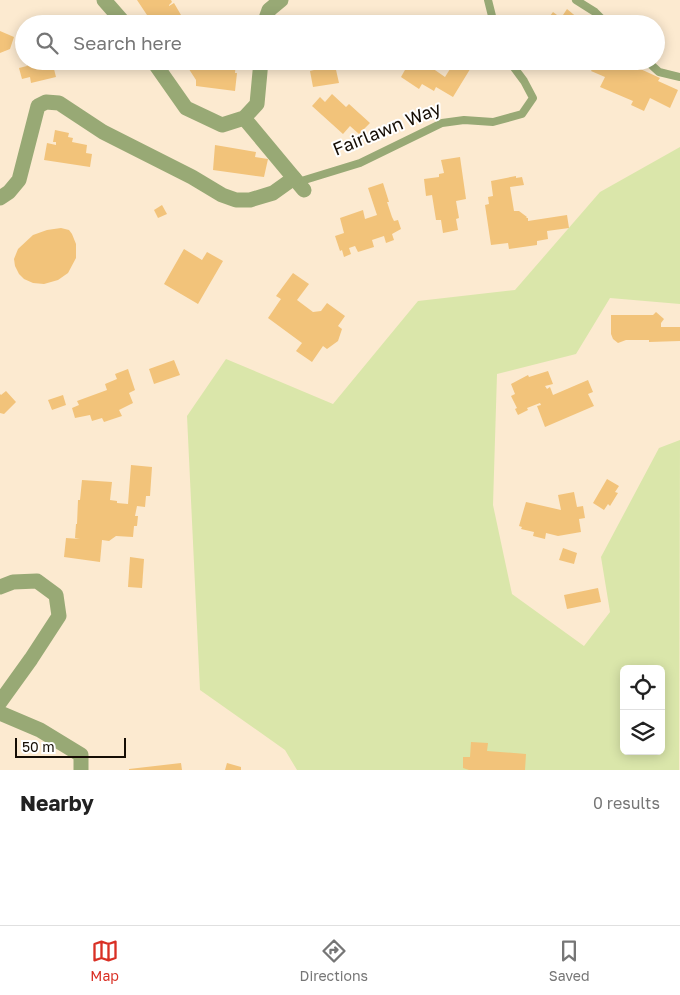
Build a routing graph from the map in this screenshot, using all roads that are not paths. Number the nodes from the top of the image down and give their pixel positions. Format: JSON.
{"nodes":[{"id":1,"x":104,"y":0,"type":"edge"},
{"id":2,"x":281,"y":0,"type":"edge"},
{"id":3,"x":488,"y":0,"type":"edge"},
{"id":4,"x":576,"y":0,"type":"edge"},
{"id":5,"x":117,"y":15,"type":"edge"},
{"id":6,"x":267,"y":15,"type":"edge"},
{"id":7,"x":492,"y":15,"type":"edge"},
{"id":8,"x":598,"y":15,"type":"edge"},
{"id":9,"x":159,"y":70,"type":"edge"},
{"id":10,"x":260,"y":70,"type":"edge"},
{"id":11,"x":516,"y":70,"type":"edge"},
{"id":12,"x":657,"y":70,"type":"edge"},
{"id":13,"x":680,"y":76,"type":"edge"},
{"id":14,"x":244,"y":118,"type":"junction"},
{"id":15,"x":298,"y":183,"type":"junction"},
{"id":16,"x":0,"y":198,"type":"edge"},
{"id":17,"x":0,"y":587,"type":"edge"},
{"id":18,"x":0,"y":702,"type":"edge"},
{"id":19,"x":0,"y":713,"type":"edge"},
{"id":20,"x":81,"y":770,"type":"edge"}],
"edges":[{"from":1,"to":5,"type":"street"},
{"from":2,"to":6,"type":"street"},
{"from":3,"to":7,"type":"lane"},
{"from":4,"to":8,"type":"lane"},
{"from":9,"to":14,"type":"street"},
{"from":10,"to":14,"type":"street"},
{"from":11,"to":15,"type":"lane","name":"Fairlawn Way"},
{"from":12,"to":13,"type":"lane"},
{"from":14,"to":15,"type":"street"},
{"from":15,"to":16,"type":"street"},
{"from":17,"to":18,"type":"street"},
{"from":19,"to":20,"type":"street"}]}
